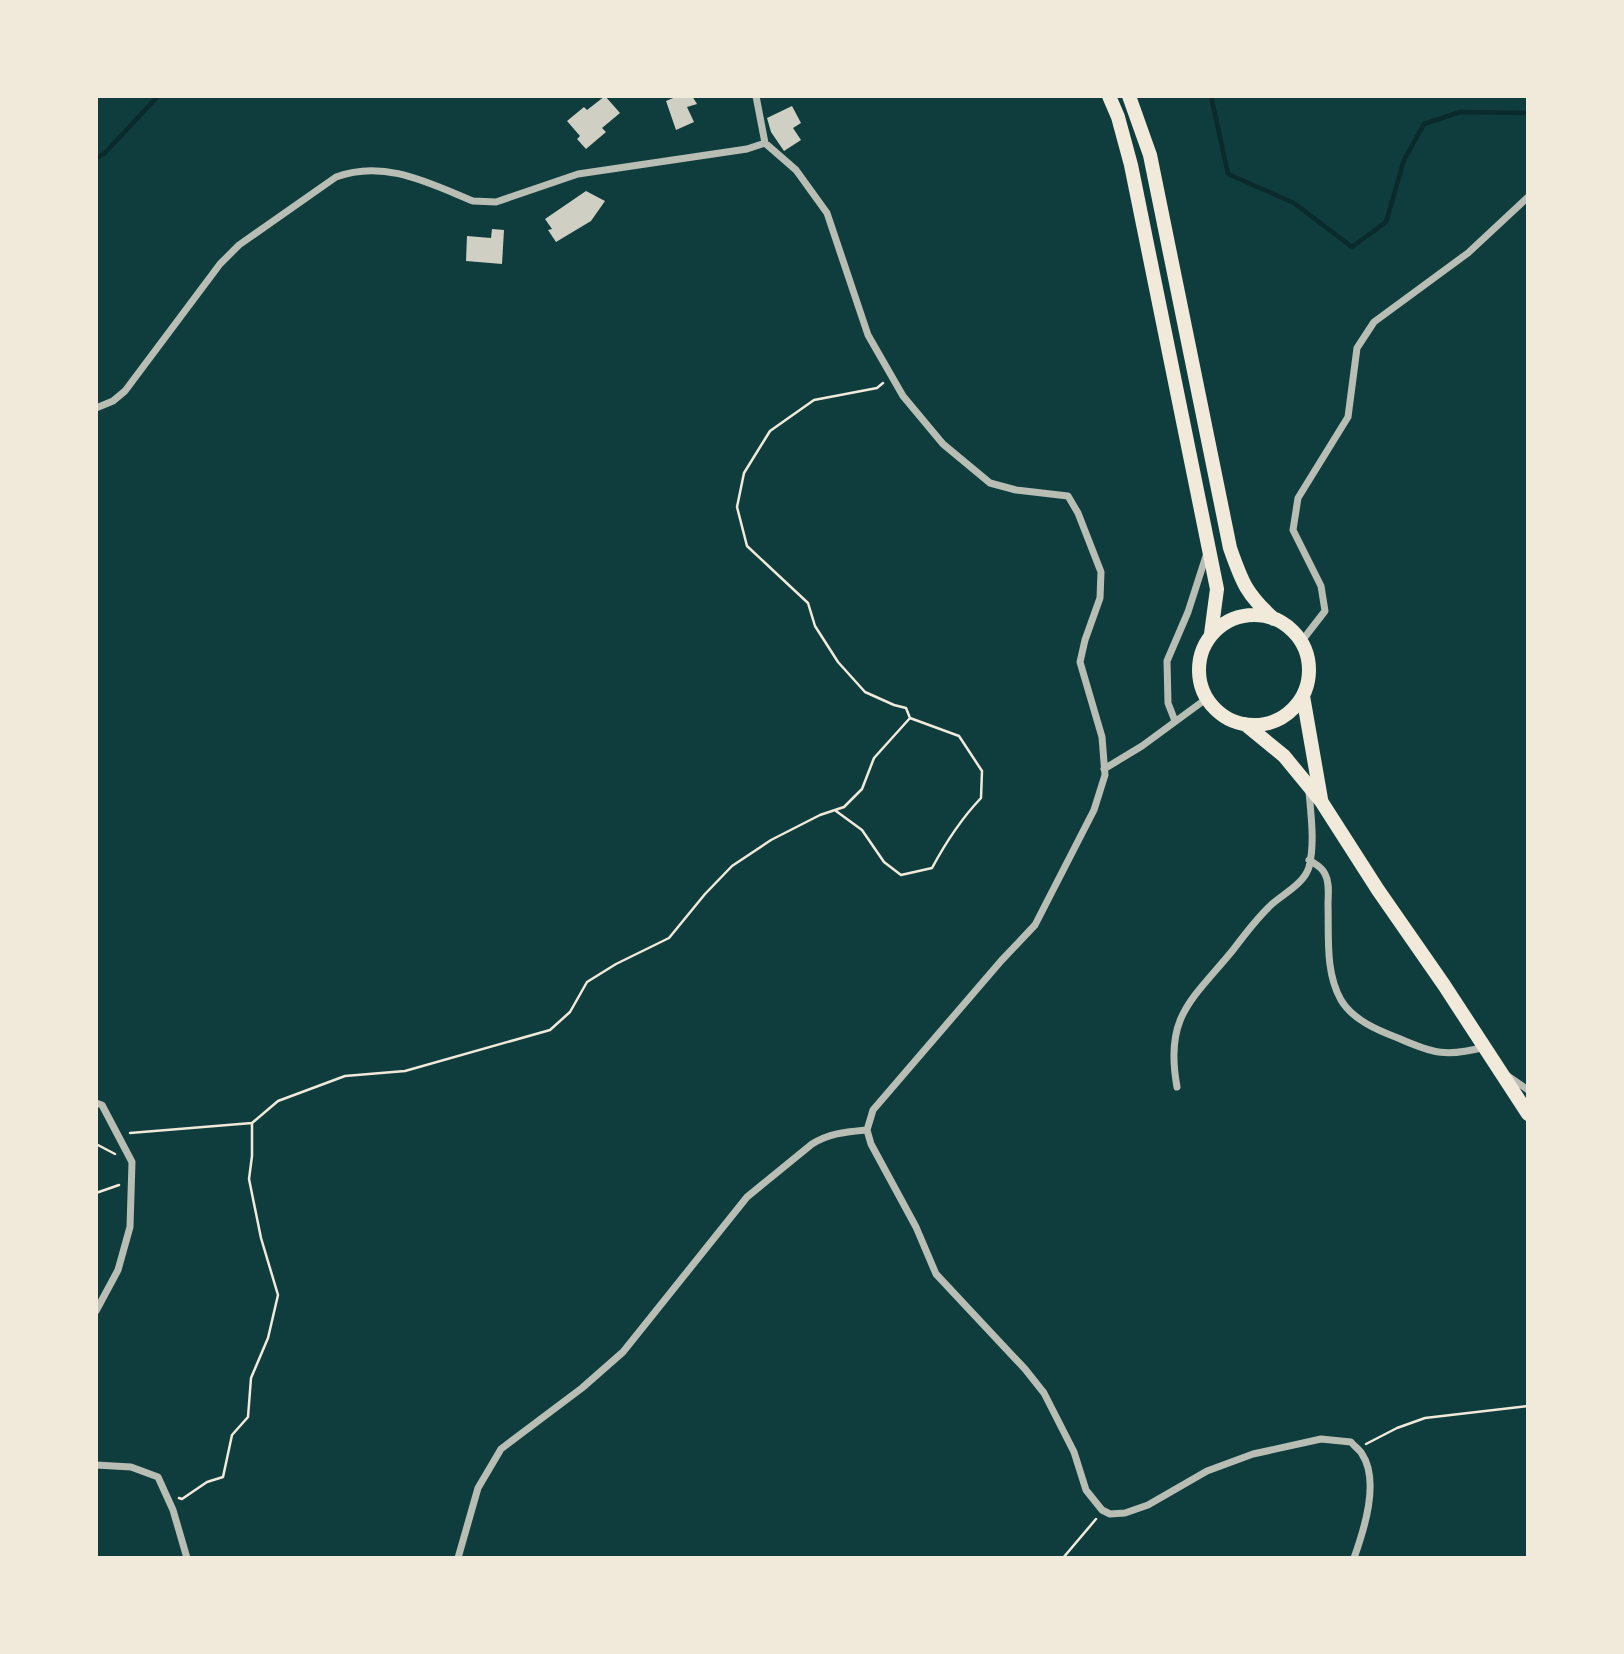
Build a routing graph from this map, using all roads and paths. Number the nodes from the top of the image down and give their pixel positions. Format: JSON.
{"nodes":[{"id":1,"x":756,"y":96,"type":"edge"},
{"id":2,"x":1109,"y":96,"type":"edge"},
{"id":3,"x":1129,"y":96,"type":"edge"},
{"id":4,"x":765,"y":143,"type":"junction"},
{"id":5,"x":1528,"y":197,"type":"edge"},
{"id":6,"x":891,"y":374,"type":"junction"},
{"id":7,"x":96,"y":408,"type":"edge"},
{"id":8,"x":1208,"y":552,"type":"junction"},
{"id":9,"x":1274,"y":619,"type":"junction"},
{"id":10,"x":1212,"y":634,"type":"junction"},
{"id":11,"x":1301,"y":642,"type":"junction"},
{"id":12,"x":1303,"y":696,"type":"junction"},
{"id":13,"x":1206,"y":699,"type":"junction"},
{"id":14,"x":909,"y":718,"type":"junction"},
{"id":15,"x":1175,"y":720,"type":"junction"},
{"id":16,"x":1245,"y":724,"type":"junction"},
{"id":17,"x":1104,"y":769,"type":"junction"},
{"id":18,"x":1309,"y":786,"type":"junction"},
{"id":19,"x":1321,"y":801,"type":"junction"},
{"id":20,"x":836,"y":811,"type":"junction"},
{"id":21,"x":1309,"y":860,"type":"junction"},
{"id":22,"x":1485,"y":1047,"type":"junction"},
{"id":23,"x":1502,"y":1072,"type":"junction"},
{"id":24,"x":1177,"y":1087,"type":"dead end"},
{"id":25,"x":1528,"y":1090,"type":"edge"},
{"id":26,"x":96,"y":1103,"type":"edge"},
{"id":27,"x":1528,"y":1114,"type":"edge"},
{"id":28,"x":252,"y":1123,"type":"junction"},
{"id":29,"x":867,"y":1130,"type":"junction"},
{"id":30,"x":117,"y":1134,"type":"junction"},
{"id":31,"x":132,"y":1163,"type":"junction"},
{"id":32,"x":96,"y":1193,"type":"edge"},
{"id":33,"x":96,"y":1311,"type":"edge"},
{"id":34,"x":1528,"y":1406,"type":"edge"},
{"id":35,"x":1357,"y":1449,"type":"junction"},
{"id":36,"x":96,"y":1465,"type":"edge"},
{"id":37,"x":166,"y":1494,"type":"junction"},
{"id":38,"x":1102,"y":1510,"type":"junction"},
{"id":39,"x":187,"y":1558,"type":"edge"},
{"id":40,"x":458,"y":1558,"type":"edge"},
{"id":41,"x":1063,"y":1558,"type":"edge"},
{"id":42,"x":1354,"y":1558,"type":"edge"}],
"edges":[{"from":1,"to":4,"type":"street"},
{"from":2,"to":8,"type":"main road"},
{"from":3,"to":9,"type":"main road"},
{"from":4,"to":6,"type":"street"},
{"from":4,"to":7,"type":"street"},
{"from":5,"to":11,"type":"street"},
{"from":6,"to":14,"type":"path"},
{"from":6,"to":17,"type":"street"},
{"from":8,"to":10,"type":"main road"},
{"from":8,"to":15,"type":"street"},
{"from":9,"to":10,"type":"main road"},
{"from":9,"to":11,"type":"main road"},
{"from":10,"to":13,"type":"main road"},
{"from":11,"to":12,"type":"main road"},
{"from":12,"to":16,"type":"main road"},
{"from":12,"to":19,"type":"main road"},
{"from":13,"to":15,"type":"street"},
{"from":13,"to":16,"type":"main road"},
{"from":14,"to":20,"type":"path"},
{"from":14,"to":20,"type":"path"},
{"from":15,"to":17,"type":"street"},
{"from":16,"to":18,"type":"main road"},
{"from":17,"to":29,"type":"street"},
{"from":18,"to":19,"type":"main road"},
{"from":18,"to":21,"type":"street"},
{"from":19,"to":22,"type":"main road"},
{"from":20,"to":28,"type":"path"},
{"from":21,"to":22,"type":"street"},
{"from":21,"to":24,"type":"street"},
{"from":22,"to":23,"type":"main road"},
{"from":23,"to":25,"type":"street"},
{"from":23,"to":27,"type":"main road"},
{"from":26,"to":30,"type":"street"},
{"from":28,"to":30,"type":"path"},
{"from":28,"to":37,"type":"path"},
{"from":29,"to":38,"type":"street"},
{"from":29,"to":40,"type":"street"},
{"from":30,"to":31,"type":"street"},
{"from":31,"to":32,"type":"path"},
{"from":31,"to":33,"type":"street"},
{"from":34,"to":35,"type":"path"},
{"from":35,"to":38,"type":"street"},
{"from":35,"to":42,"type":"street"},
{"from":36,"to":37,"type":"street"},
{"from":37,"to":39,"type":"street"},
{"from":38,"to":41,"type":"path"}]}
